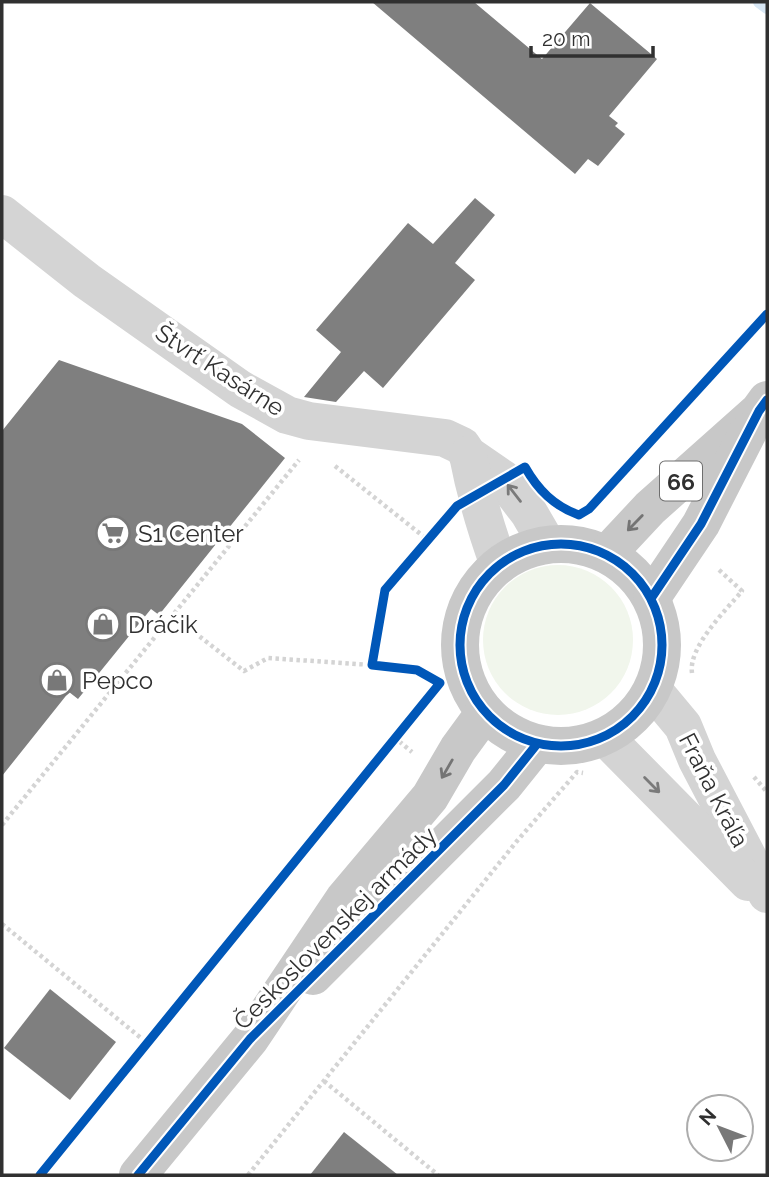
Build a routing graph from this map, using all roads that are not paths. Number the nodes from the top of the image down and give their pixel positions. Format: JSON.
{"nodes":[{"id":1,"x":2,"y":214,"type":"edge"},
{"id":2,"x":763,"y":406,"type":"edge"},
{"id":3,"x":468,"y":455,"type":"junction"},
{"id":4,"x":547,"y":544,"type":"junction"},
{"id":5,"x":607,"y":554,"type":"junction"},
{"id":6,"x":499,"y":565,"type":"junction"},
{"id":7,"x":652,"y":597,"type":"junction"},
{"id":8,"x":653,"y":690,"type":"junction"},
{"id":9,"x":485,"y":712,"type":"junction"},
{"id":10,"x":604,"y":737,"type":"junction"},
{"id":11,"x":537,"y":744,"type":"junction"},
{"id":12,"x":767,"y":894,"type":"edge"},
{"id":13,"x":767,"y":902,"type":"edge"},
{"id":14,"x":250,"y":1039,"type":"junction"},
{"id":15,"x":138,"y":1175,"type":"edge"}],
"edges":[{"from":1,"to":3,"type":"street","name":"Štvrť Kasárne"},
{"from":2,"to":5,"type":"main road","number":"66","one_way":true},
{"from":2,"to":7,"type":"main road","number":"66"},
{"from":4,"to":3,"type":"street","name":"Štvrť Kasárne","one_way":true},
{"from":3,"to":6,"type":"street"},
{"from":4,"to":5,"type":"main road"},
{"from":4,"to":6,"type":"main road"},
{"from":5,"to":7,"type":"main road"},
{"from":6,"to":9,"type":"main road"},
{"from":7,"to":8,"type":"main road"},
{"from":8,"to":10,"type":"main road"},
{"from":8,"to":12,"type":"street","name":"Fraňa Kráľa"},
{"from":9,"to":11,"type":"main road"},
{"from":9,"to":14,"type":"main road","name":"Československej armády","one_way":true},
{"from":10,"to":11,"type":"main road"},
{"from":10,"to":13,"type":"street","name":"Fraňa Kráľa","one_way":true},
{"from":11,"to":14,"type":"main road","name":"Československej armády"},
{"from":14,"to":15,"type":"main road","name":"Československej armády"}]}
